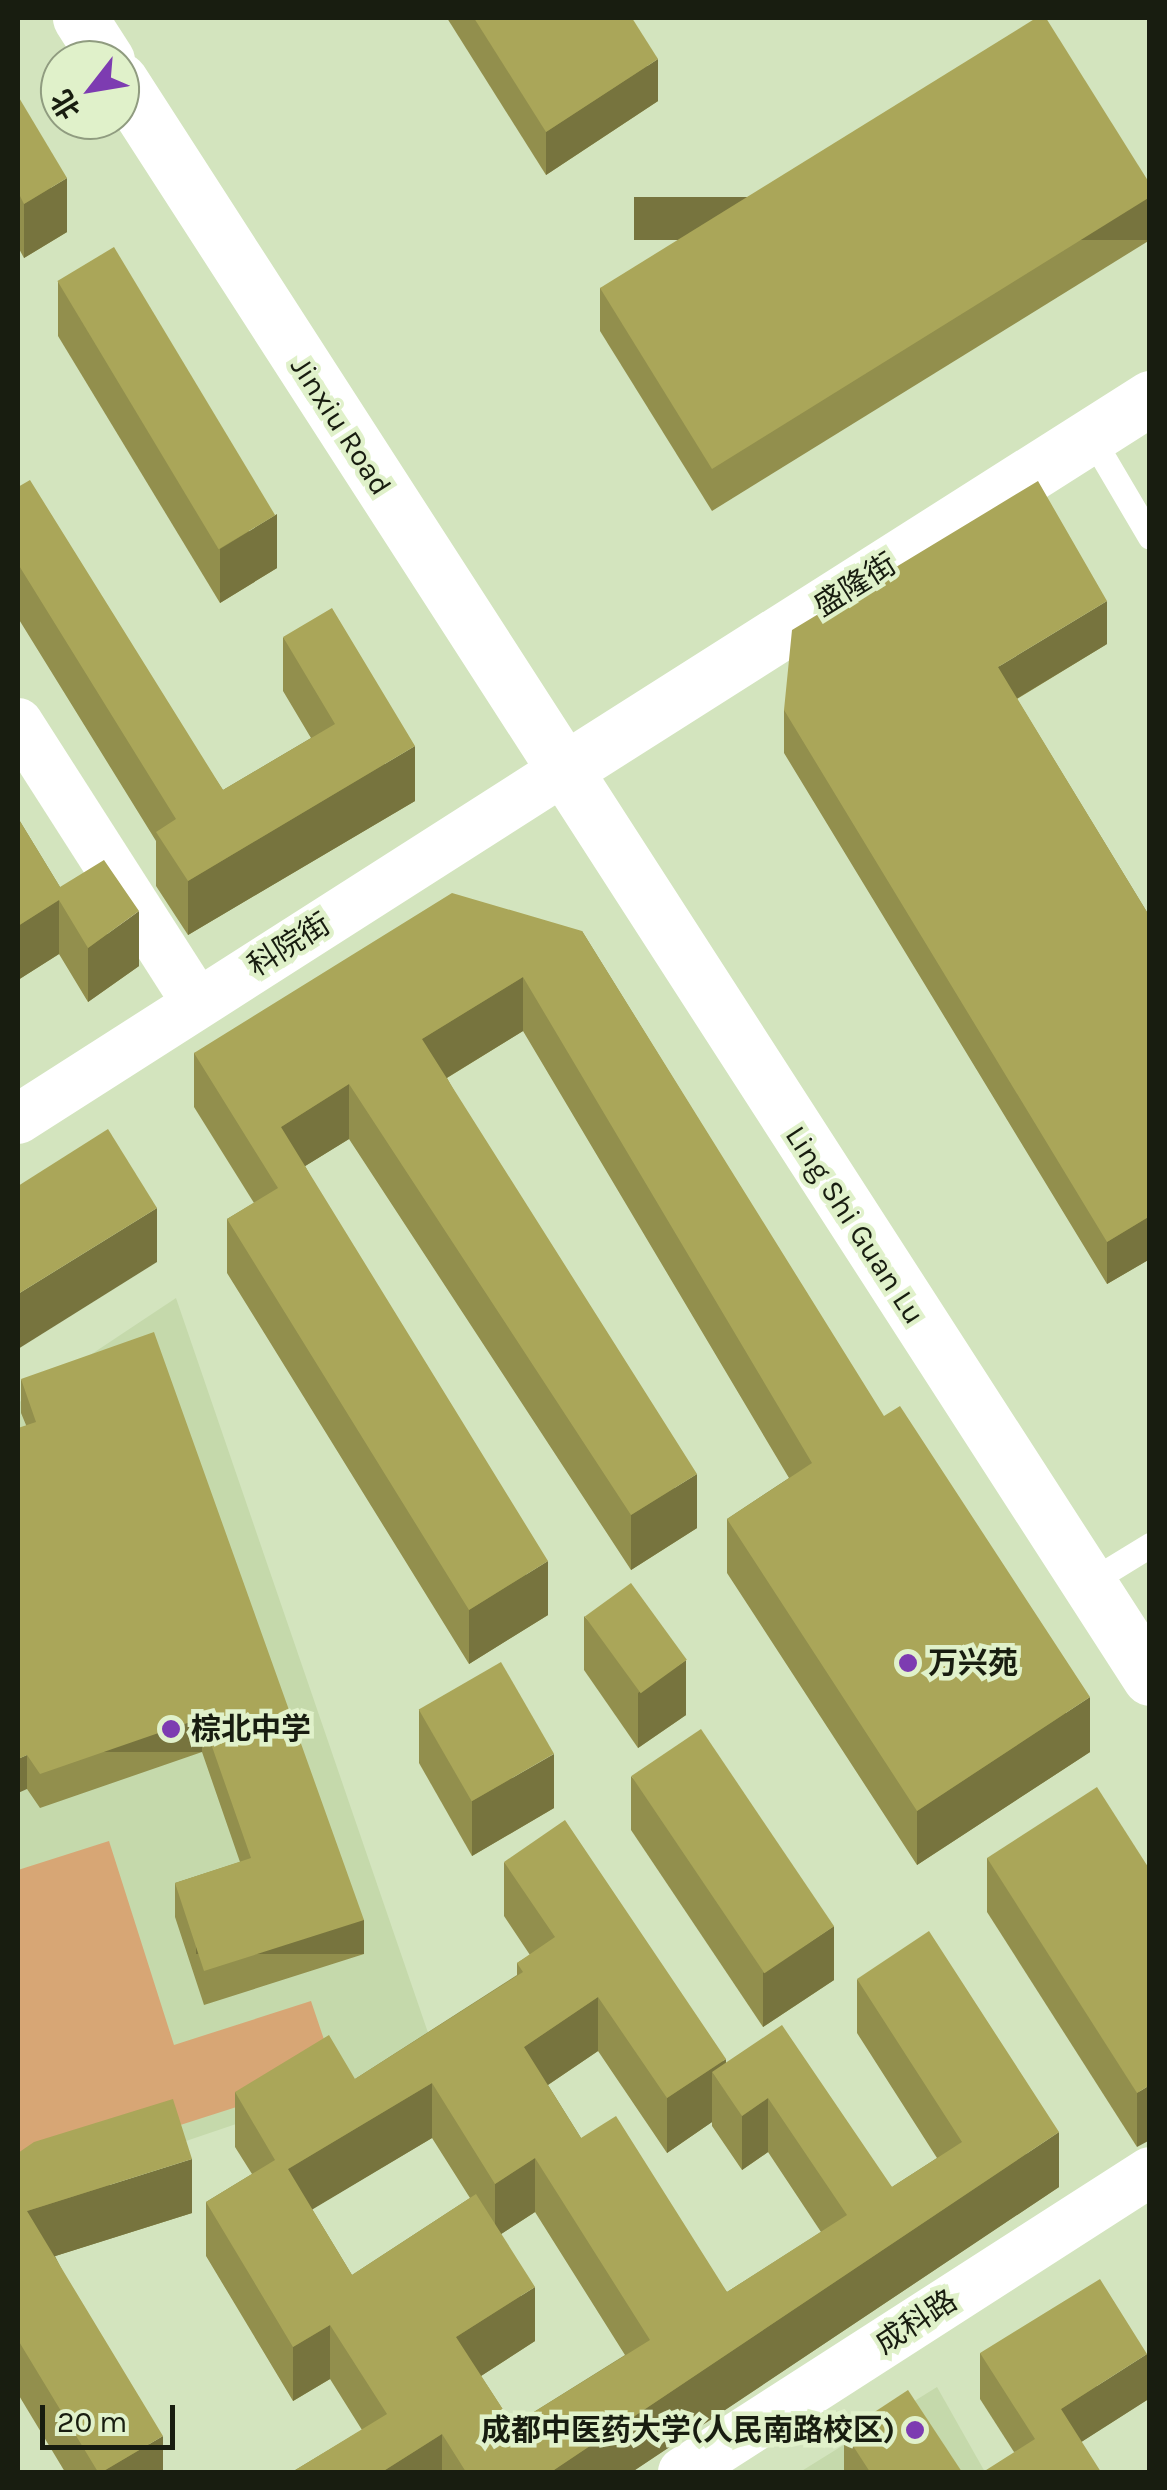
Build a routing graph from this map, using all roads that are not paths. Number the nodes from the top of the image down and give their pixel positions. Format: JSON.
{"nodes":[{"id":1,"x":80,"y":18,"type":"edge"},
{"id":2,"x":95,"y":40,"type":"edge"},
{"id":3,"x":140,"y":111,"type":"edge"},
{"id":4,"x":1150,"y":398,"type":"edge"},
{"id":5,"x":1090,"y":435,"type":"junction"},
{"id":6,"x":1150,"y":536,"type":"edge"},
{"id":7,"x":18,"y":722,"type":"edge"},
{"id":8,"x":562,"y":772,"type":"junction"},
{"id":9,"x":196,"y":1004,"type":"junction"},
{"id":10,"x":18,"y":1119,"type":"edge"},
{"id":11,"x":1150,"y":1545,"type":"edge"},
{"id":12,"x":1088,"y":1584,"type":"junction"},
{"id":13,"x":1150,"y":1678,"type":"edge"},
{"id":14,"x":1150,"y":2172,"type":"edge"},
{"id":15,"x":683,"y":2472,"type":"edge"}],
"edges":[{"from":1,"to":2,"type":"main road"},
{"from":3,"to":8,"type":"main road","name":"Jinxiu Road"},
{"from":4,"to":5,"type":"main road","name":"盛隆街"},
{"from":5,"to":6,"type":"lane"},
{"from":5,"to":8,"type":"main road","name":"盛隆街"},
{"from":7,"to":9,"type":"street"},
{"from":8,"to":9,"type":"street","name":"科院街"},
{"from":8,"to":12,"type":"main road","name":"Ling Shi Guan Lu"},
{"from":9,"to":10,"type":"street","name":"科院街"},
{"from":11,"to":12,"type":"lane"},
{"from":12,"to":13,"type":"main road","name":"Ling Shi Guan Lu"},
{"from":14,"to":15,"type":"street","name":"成科路"}]}
